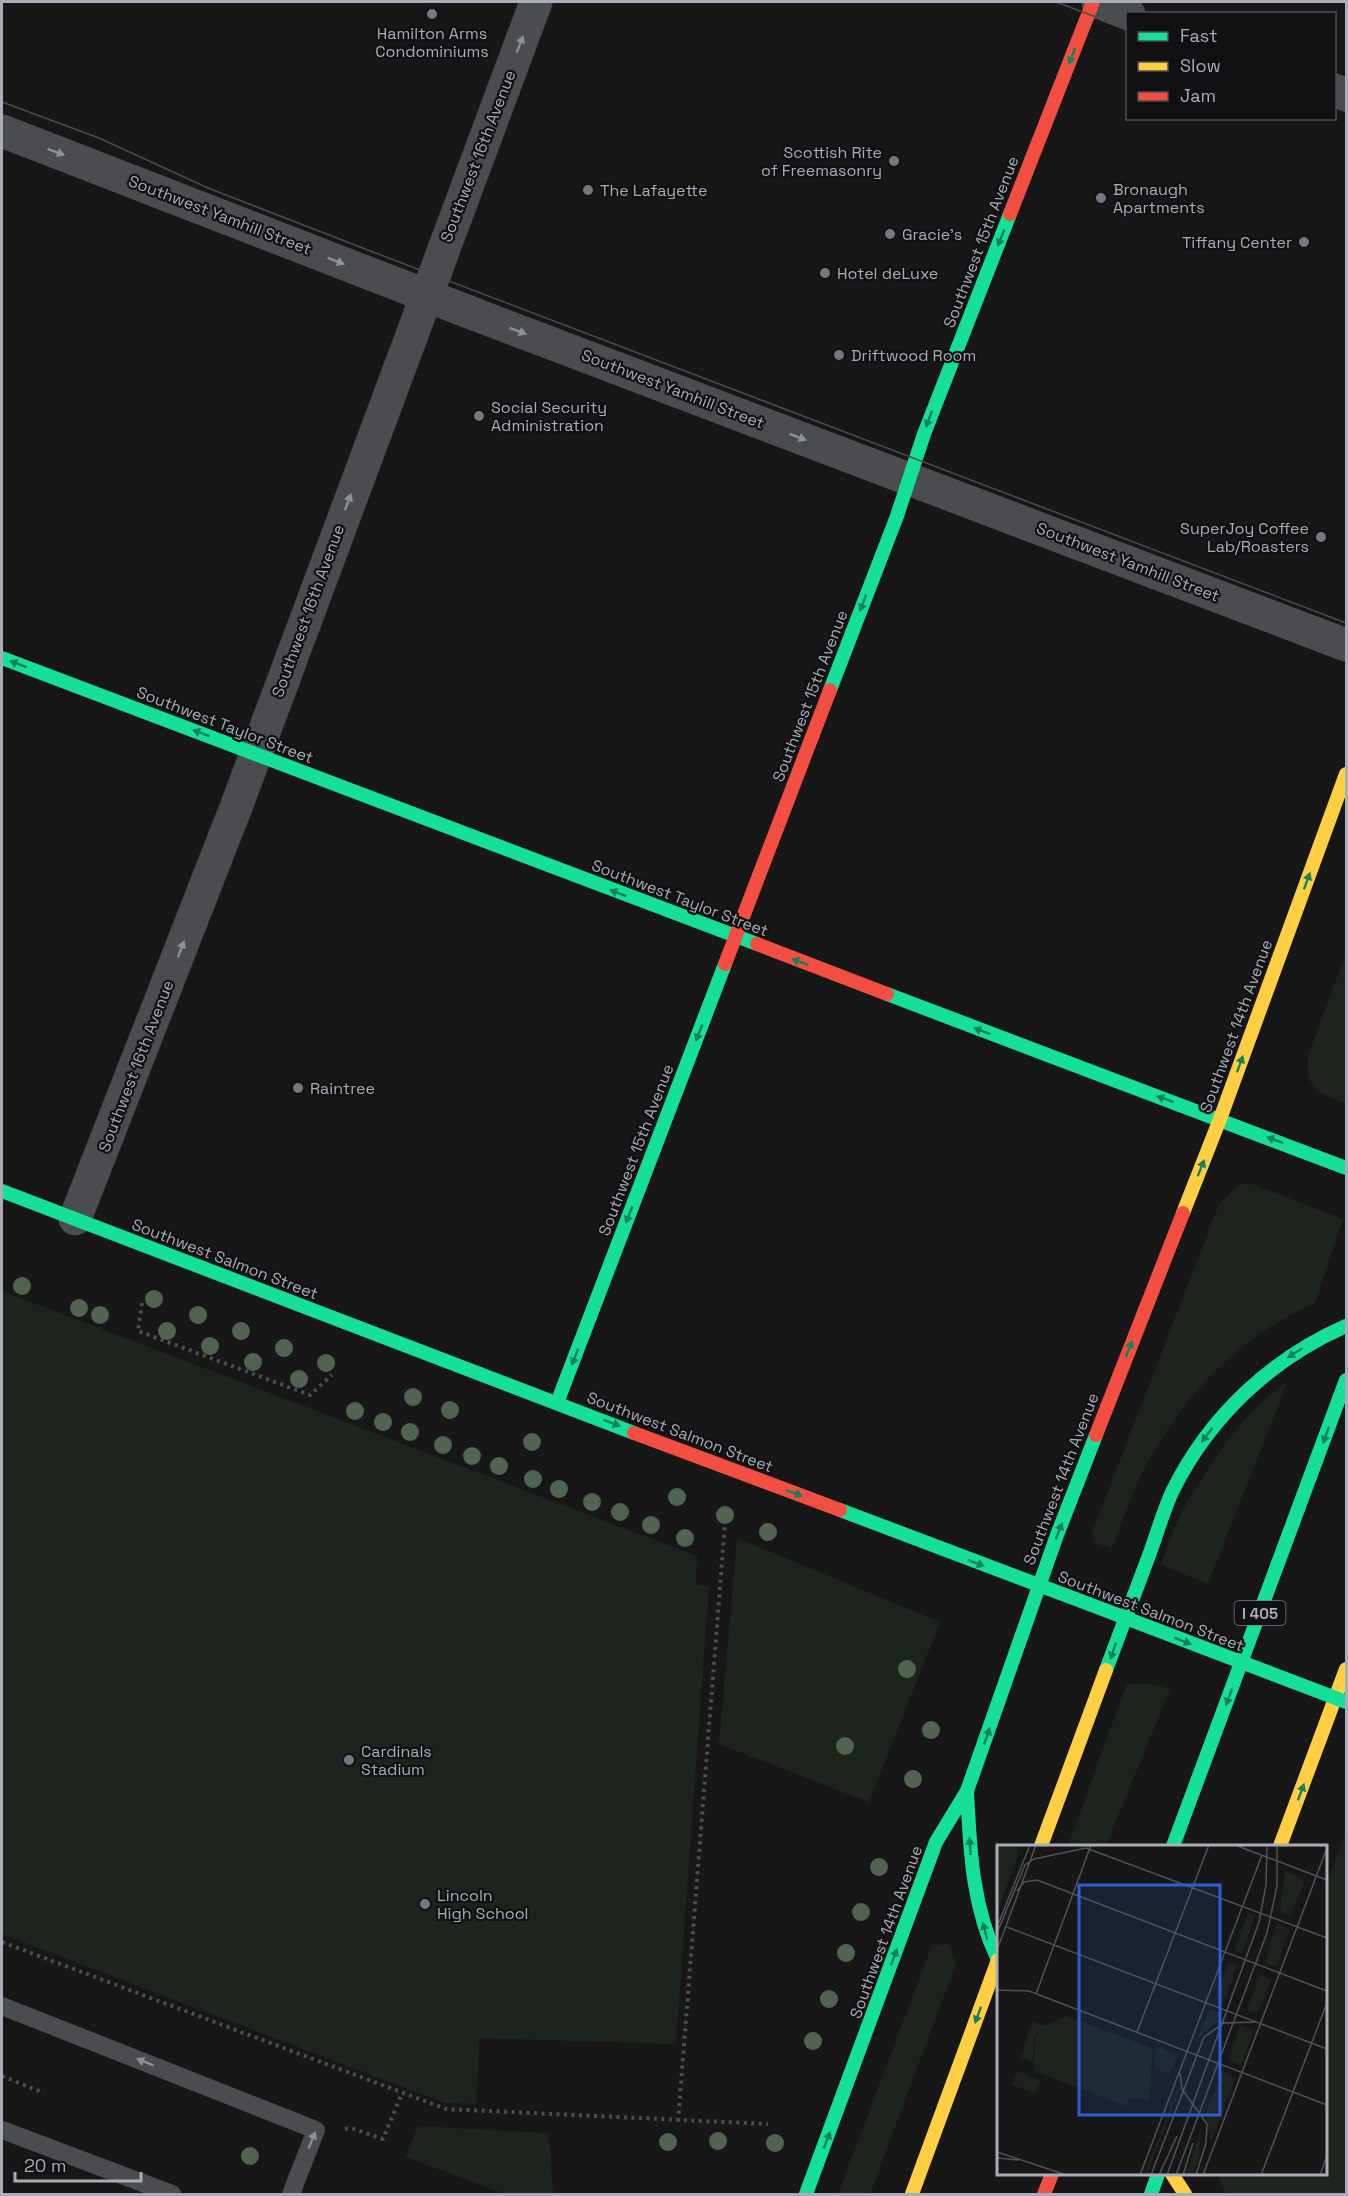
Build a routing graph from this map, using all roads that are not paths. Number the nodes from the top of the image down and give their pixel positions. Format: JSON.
{"nodes":[{"id":1,"x":536,"y":2,"type":"edge"},
{"id":2,"x":1093,"y":2,"type":"edge"},
{"id":3,"x":1098,"y":2,"type":"edge"},
{"id":4,"x":1126,"y":12,"type":"edge"},
{"id":5,"x":2,"y":130,"type":"edge"},
{"id":6,"x":425,"y":295,"type":"junction"},
{"id":7,"x":910,"y":478,"type":"junction"},
{"id":8,"x":1347,"y":645,"type":"edge"},
{"id":9,"x":2,"y":658,"type":"edge"},
{"id":10,"x":255,"y":754,"type":"junction"},
{"id":11,"x":1347,"y":774,"type":"edge"},
{"id":12,"x":736,"y":938,"type":"junction"},
{"id":13,"x":1220,"y":1119,"type":"junction"},
{"id":14,"x":1347,"y":1168,"type":"edge"},
{"id":15,"x":2,"y":1191,"type":"edge"},
{"id":16,"x":75,"y":1219,"type":"junction"},
{"id":17,"x":1347,"y":1326,"type":"edge"},
{"id":18,"x":1347,"y":1380,"type":"edge"},
{"id":19,"x":557,"y":1403,"type":"junction"},
{"id":20,"x":1039,"y":1586,"type":"junction"},
{"id":21,"x":1347,"y":1669,"type":"edge"},
{"id":22,"x":1347,"y":1702,"type":"edge"},
{"id":23,"x":967,"y":1791,"type":"junction"},
{"id":24,"x":1041,"y":1845,"type":"edge"},
{"id":25,"x":1173,"y":1845,"type":"edge"},
{"id":26,"x":1280,"y":1845,"type":"edge"},
{"id":27,"x":997,"y":1957,"type":"edge"},
{"id":28,"x":997,"y":1965,"type":"edge"},
{"id":29,"x":2,"y":2006,"type":"edge"},
{"id":30,"x":2,"y":2130,"type":"edge"},
{"id":31,"x":1052,"y":2175,"type":"edge"},
{"id":32,"x":1158,"y":2175,"type":"edge"},
{"id":33,"x":1173,"y":2175,"type":"edge"},
{"id":34,"x":172,"y":2194,"type":"edge"},
{"id":35,"x":291,"y":2194,"type":"edge"},
{"id":36,"x":806,"y":2194,"type":"edge"},
{"id":37,"x":912,"y":2194,"type":"edge"},
{"id":38,"x":1044,"y":2194,"type":"edge"},
{"id":39,"x":1150,"y":2194,"type":"edge"},
{"id":40,"x":1185,"y":2194,"type":"edge"}],
"edges":[{"from":6,"to":1,"type":"street","name":"Southwest 16th Avenue","one_way":true},
{"from":2,"to":7,"type":"main road","name":"Southwest 15th Avenue","one_way":true},
{"from":3,"to":4,"type":"street"},
{"from":5,"to":6,"type":"street","name":"Southwest Yamhill Street","one_way":true},
{"from":6,"to":7,"type":"street","name":"Southwest Yamhill Street","one_way":true},
{"from":10,"to":6,"type":"street","name":"Southwest 16th Avenue","one_way":true},
{"from":7,"to":8,"type":"street","name":"Southwest Yamhill Street"},
{"from":7,"to":12,"type":"main road","name":"Southwest 15th Avenue","one_way":true},
{"from":10,"to":9,"type":"main road","name":"Southwest Taylor Street","one_way":true},
{"from":12,"to":10,"type":"main road","name":"Southwest Taylor Street","one_way":true},
{"from":16,"to":10,"type":"street","name":"Southwest 16th Avenue","one_way":true},
{"from":13,"to":11,"type":"main road","name":"Southwest 14th Avenue","one_way":true},
{"from":13,"to":12,"type":"main road","name":"Southwest Taylor Street","one_way":true},
{"from":12,"to":19,"type":"main road","name":"Southwest 15th Avenue","one_way":true},
{"from":14,"to":13,"type":"main road","name":"Southwest Taylor Street","one_way":true},
{"from":20,"to":13,"type":"main road","name":"Southwest 14th Avenue","one_way":true},
{"from":15,"to":16,"type":"main road","name":"Southwest Salmon Street"},
{"from":16,"to":19,"type":"main road","name":"Southwest Salmon Street"},
{"from":17,"to":24,"type":"main road","one_way":true},
{"from":18,"to":25,"type":"main road","number":"I 405","one_way":true},
{"from":19,"to":20,"type":"main road","name":"Southwest Salmon Street","one_way":true},
{"from":20,"to":22,"type":"main road","name":"Southwest Salmon Street","one_way":true,"bridge":true},
{"from":23,"to":20,"type":"main road","name":"Southwest 14th Avenue","one_way":true},
{"from":26,"to":21,"type":"main road","one_way":true},
{"from":27,"to":23,"type":"main road","one_way":true},
{"from":36,"to":23,"type":"main road","name":"Southwest 14th Avenue","one_way":true},
{"from":28,"to":37,"type":"main road","one_way":true},
{"from":35,"to":29,"type":"lane","one_way":true},
{"from":30,"to":34,"type":"lane"},
{"from":31,"to":38,"type":"main road"},
{"from":32,"to":39,"type":"main road"},
{"from":33,"to":40,"type":"main road"}]}
